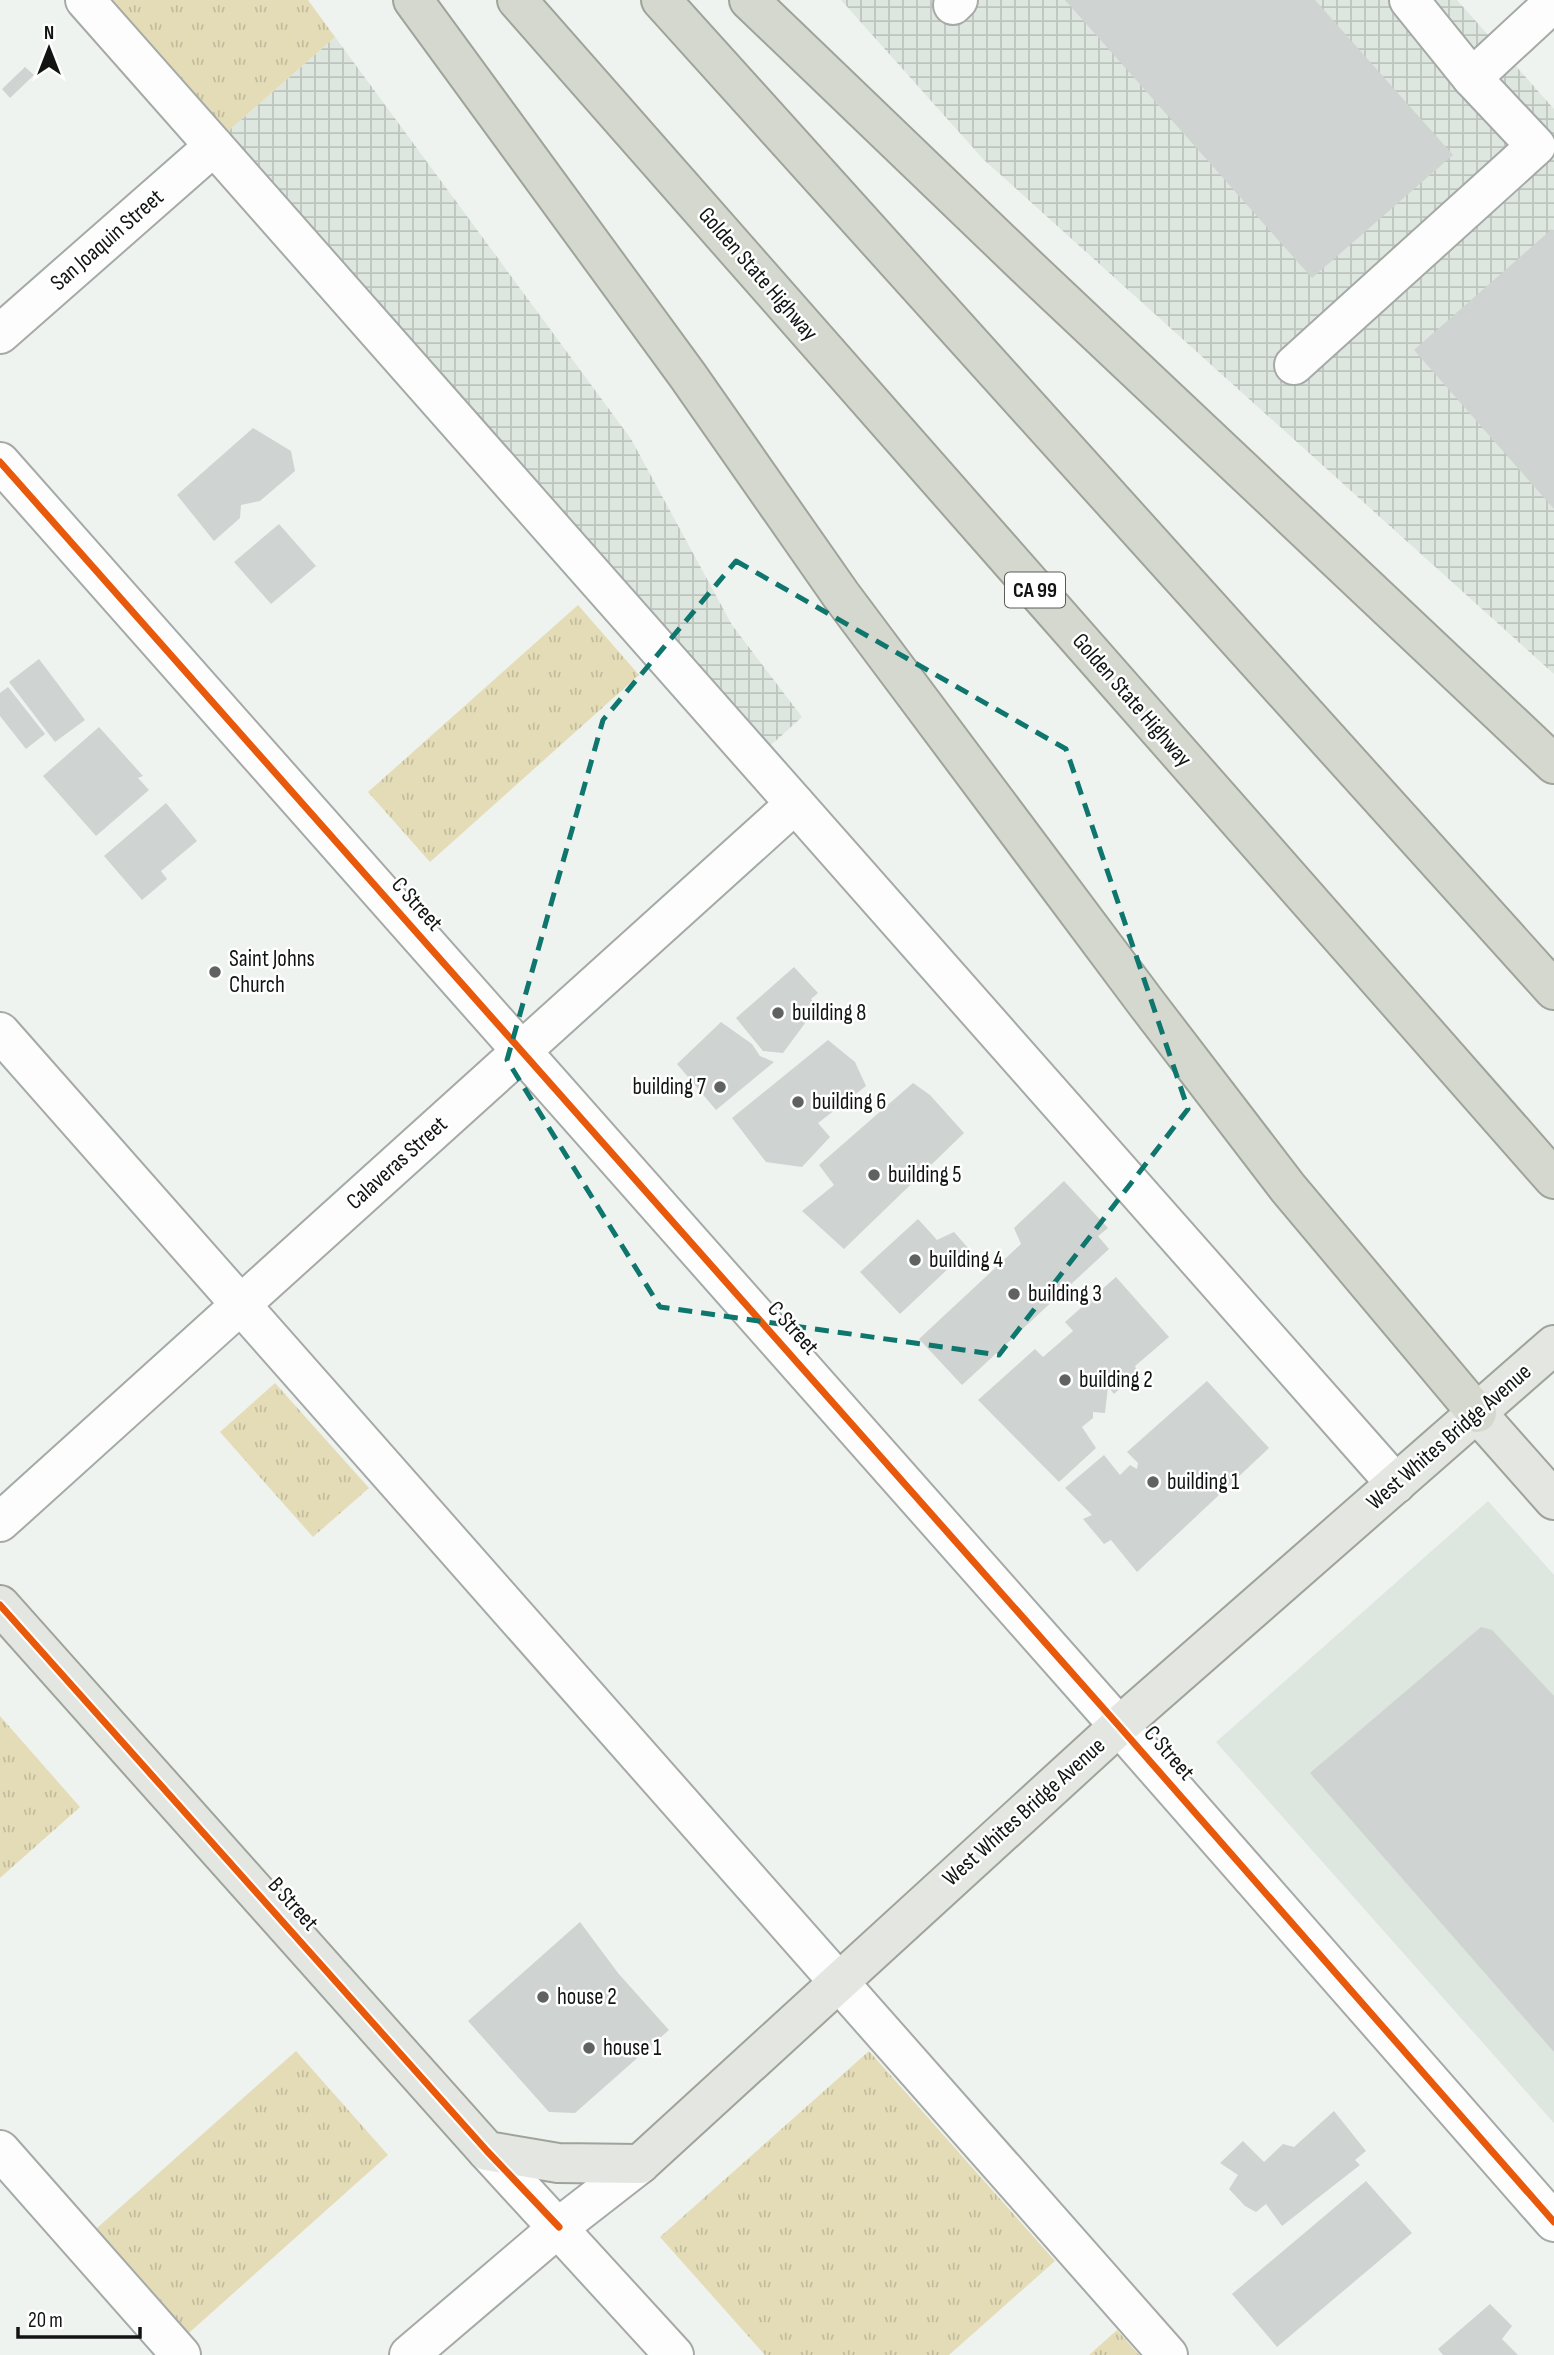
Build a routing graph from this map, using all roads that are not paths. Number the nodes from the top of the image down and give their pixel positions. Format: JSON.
{"nodes":[{"id":1,"x":85,"y":0,"type":"edge"},
{"id":2,"x":413,"y":0,"type":"edge"},
{"id":3,"x":517,"y":0,"type":"edge"},
{"id":4,"x":661,"y":0,"type":"edge"},
{"id":5,"x":749,"y":0,"type":"edge"},
{"id":6,"x":1409,"y":0,"type":"edge"},
{"id":7,"x":1554,"y":2,"type":"edge"},
{"id":8,"x":1472,"y":78,"type":"junction"},
{"id":9,"x":1548,"y":142,"type":"edge"},
{"id":10,"x":214,"y":146,"type":"junction"},
{"id":11,"x":0,"y":334,"type":"edge"},
{"id":12,"x":1294,"y":365,"type":"dead end"},
{"id":13,"x":0,"y":462,"type":"edge"},
{"id":14,"x":1554,"y":764,"type":"edge"},
{"id":15,"x":795,"y":804,"type":"junction"},
{"id":16,"x":1554,"y":990,"type":"edge"},
{"id":17,"x":0,"y":1032,"type":"edge"},
{"id":18,"x":521,"y":1051,"type":"junction"},
{"id":19,"x":1554,"y":1180,"type":"edge"},
{"id":20,"x":240,"y":1305,"type":"junction"},
{"id":21,"x":1554,"y":1345,"type":"edge"},
{"id":22,"x":1476,"y":1413,"type":"junction"},
{"id":23,"x":1396,"y":1484,"type":"junction"},
{"id":24,"x":1554,"y":1500,"type":"edge"},
{"id":25,"x":0,"y":1522,"type":"edge"},
{"id":26,"x":0,"y":1605,"type":"edge"},
{"id":27,"x":1119,"y":1726,"type":"junction"},
{"id":28,"x":840,"y":1980,"type":"junction"},
{"id":29,"x":0,"y":2150,"type":"edge"},
{"id":30,"x":487,"y":2151,"type":"junction"},
{"id":31,"x":640,"y":2164,"type":"junction"},
{"id":32,"x":1554,"y":2222,"type":"edge"},
{"id":33,"x":559,"y":2227,"type":"junction"},
{"id":34,"x":181,"y":2355,"type":"edge"},
{"id":35,"x":410,"y":2355,"type":"edge"},
{"id":36,"x":674,"y":2355,"type":"edge"},
{"id":37,"x":1168,"y":2355,"type":"edge"}],
"edges":[{"from":1,"to":10,"type":"street"},
{"from":2,"to":22,"type":"highway"},
{"from":3,"to":19,"type":"highway","name":"Golden State Highway","number":"CA 99"},
{"from":4,"to":16,"type":"highway"},
{"from":5,"to":14,"type":"highway"},
{"from":6,"to":8,"type":"street"},
{"from":7,"to":8,"type":"street"},
{"from":8,"to":9,"type":"street"},
{"from":9,"to":12,"type":"street"},
{"from":10,"to":11,"type":"street","name":"San Joaquin Street"},
{"from":10,"to":15,"type":"street"},
{"from":13,"to":18,"type":"street","name":"C Street"},
{"from":15,"to":18,"type":"street","name":"Calaveras Street"},
{"from":15,"to":23,"type":"street"},
{"from":17,"to":20,"type":"street"},
{"from":18,"to":20,"type":"street","name":"Calaveras Street"},
{"from":18,"to":27,"type":"street","name":"C Street"},
{"from":20,"to":25,"type":"street","name":"Calaveras Street"},
{"from":20,"to":28,"type":"street"},
{"from":21,"to":22,"type":"main road","name":"West Whites Bridge Avenue"},
{"from":22,"to":23,"type":"main road","name":"West Whites Bridge Avenue"},
{"from":22,"to":24,"type":"main road"},
{"from":23,"to":27,"type":"main road","name":"West Whites Bridge Avenue"},
{"from":26,"to":30,"type":"main road","name":"B Street"},
{"from":27,"to":28,"type":"main road","name":"West Whites Bridge Avenue"},
{"from":27,"to":32,"type":"street","name":"C Street"},
{"from":28,"to":31,"type":"main road","name":"West Whites Bridge Avenue"},
{"from":28,"to":37,"type":"street"},
{"from":29,"to":34,"type":"street"},
{"from":30,"to":31,"type":"main road"},
{"from":30,"to":33,"type":"street","name":"B Street"},
{"from":31,"to":33,"type":"street","name":"West Whites Bridge Avenue"},
{"from":33,"to":35,"type":"street","name":"West Whites Bridge Avenue"},
{"from":33,"to":36,"type":"street","name":"B Street"}]}
